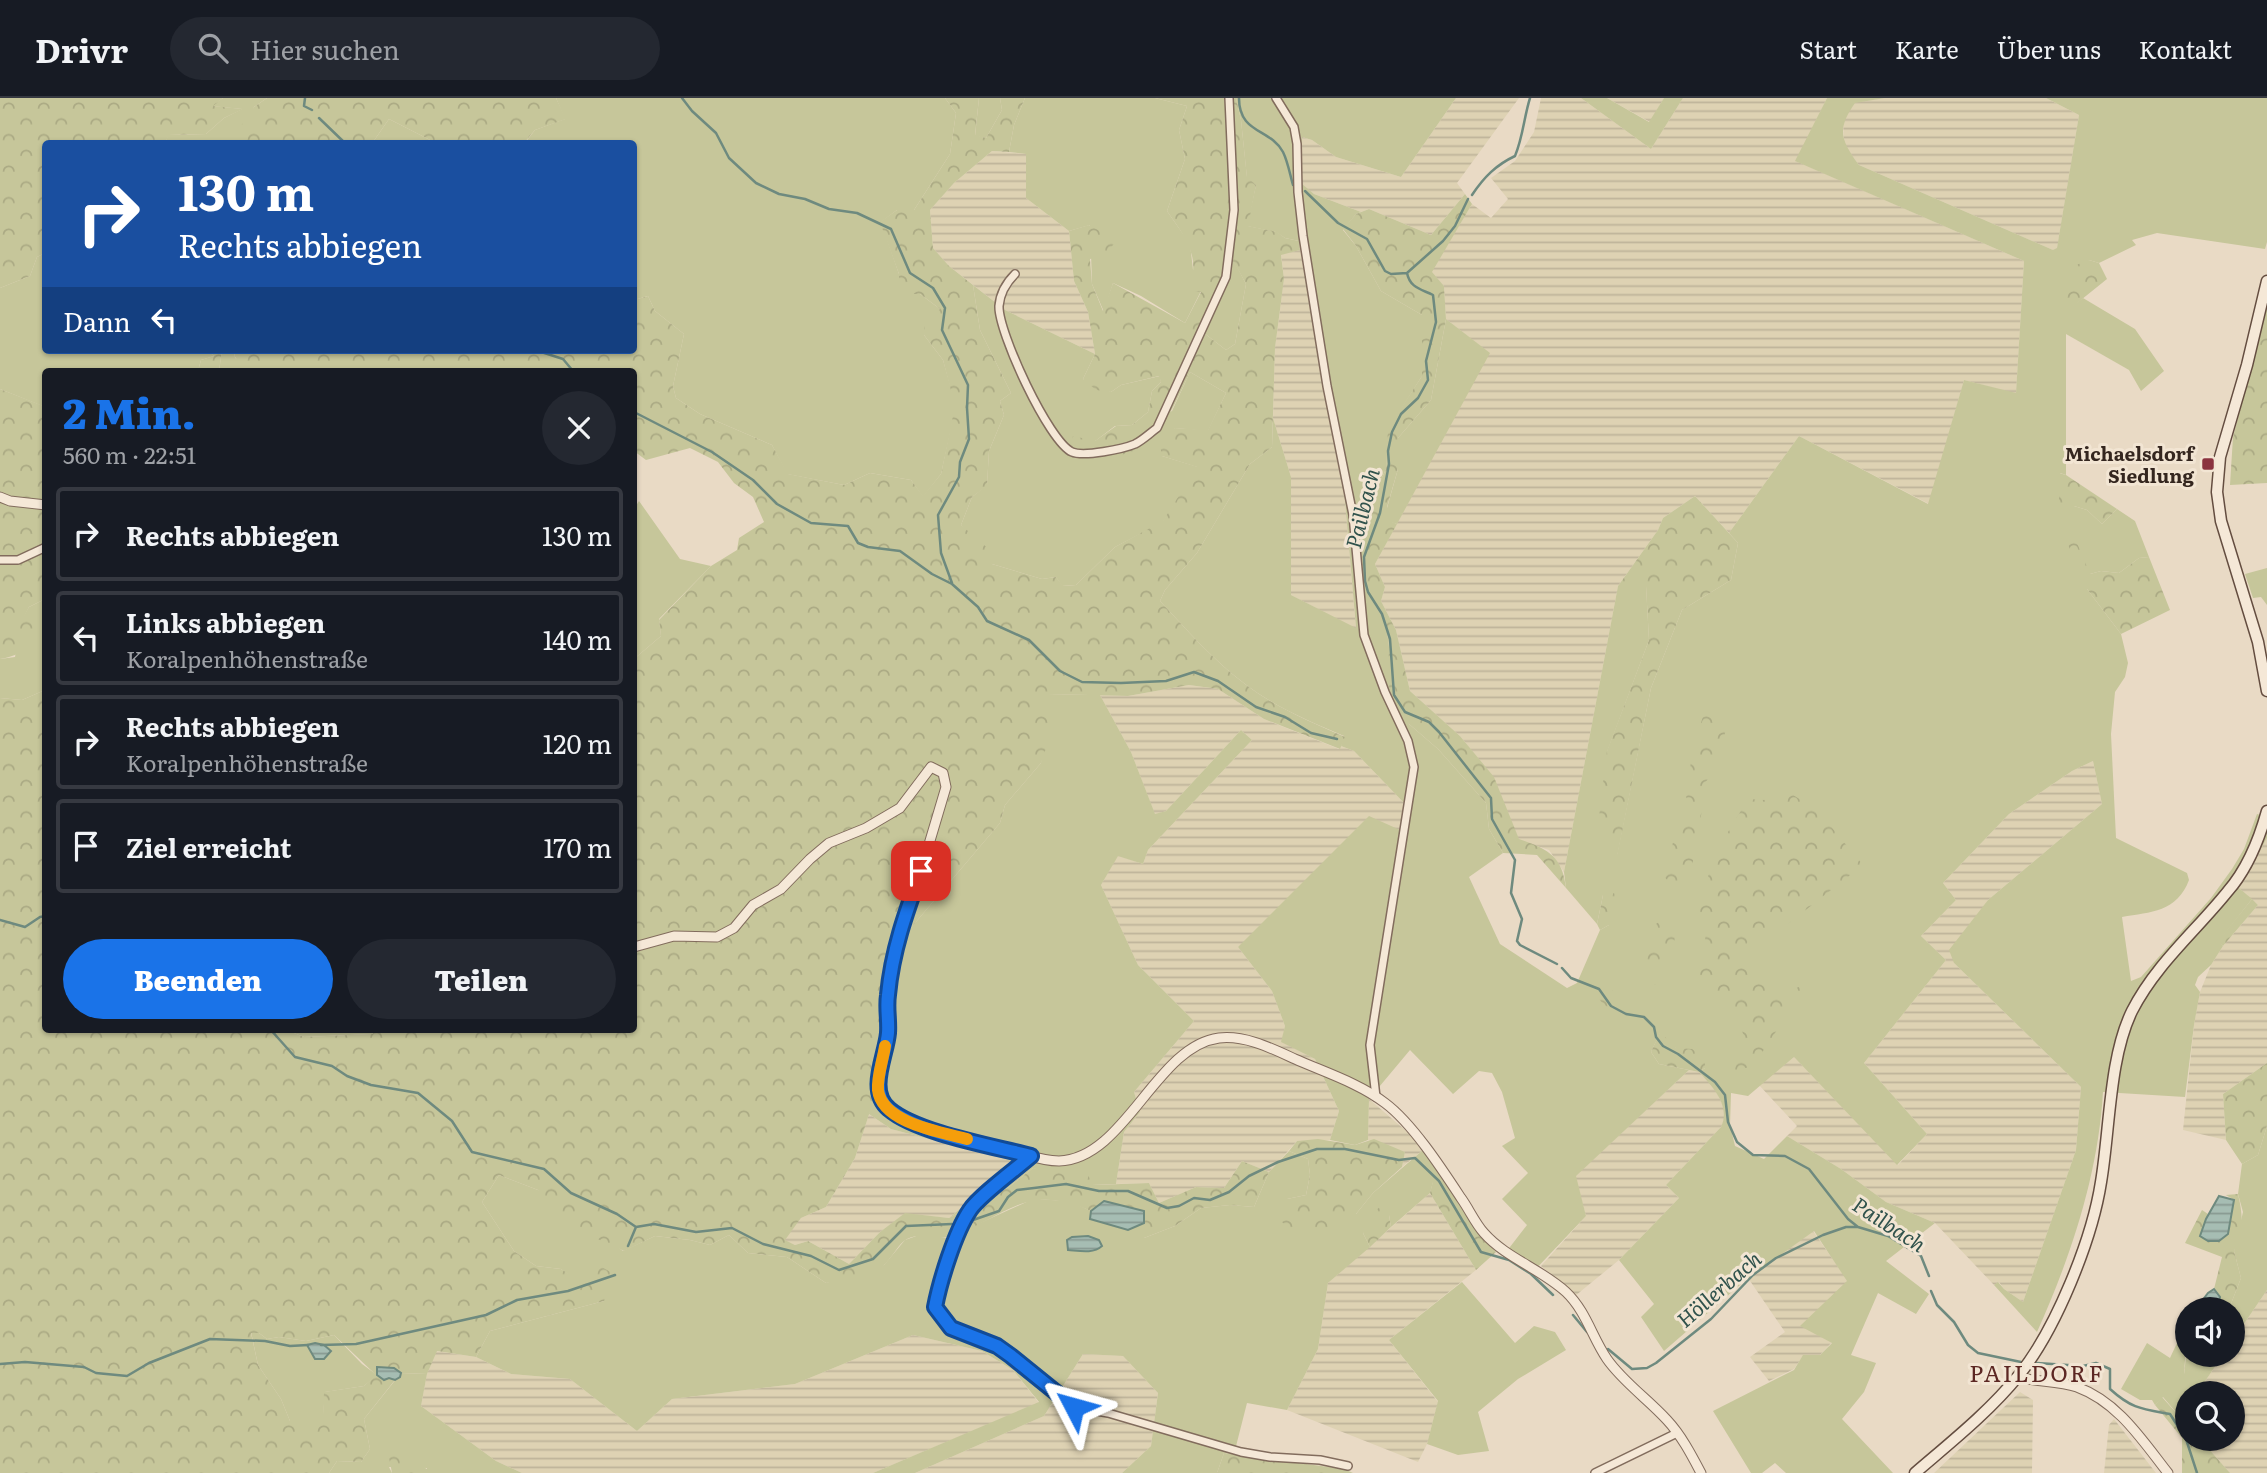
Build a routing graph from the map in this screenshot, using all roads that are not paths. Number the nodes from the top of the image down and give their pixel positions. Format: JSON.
{"nodes":[{"id":1,"x":1229,"y":98,"type":"edge"},
{"id":2,"x":1276,"y":98,"type":"edge"},
{"id":3,"x":1015,"y":274,"type":"dead end"},
{"id":4,"x":2267,"y":281,"type":"edge"},
{"id":5,"x":0,"y":497,"type":"edge"},
{"id":6,"x":42,"y":505,"type":"edge"},
{"id":7,"x":42,"y":549,"type":"edge"},
{"id":8,"x":0,"y":560,"type":"edge"},
{"id":9,"x":2267,"y":691,"type":"edge"},
{"id":10,"x":2267,"y":811,"type":"edge"},
{"id":11,"x":637,"y":946,"type":"edge"},
{"id":12,"x":1376,"y":1097,"type":"junction"},
{"id":13,"x":1031,"y":1156,"type":"junction"},
{"id":14,"x":2017,"y":1377,"type":"junction"},
{"id":15,"x":1677,"y":1433,"type":"junction"},
{"id":16,"x":1348,"y":1466,"type":"dead end"},
{"id":17,"x":1595,"y":1473,"type":"edge"},
{"id":18,"x":1701,"y":1473,"type":"edge"},
{"id":19,"x":1915,"y":1473,"type":"edge"},
{"id":20,"x":2168,"y":1473,"type":"edge"}],
"edges":[{"from":1,"to":3,"type":"street"},
{"from":2,"to":12,"type":"street"},
{"from":4,"to":9,"type":"main road"},
{"from":5,"to":6,"type":"street"},
{"from":7,"to":8,"type":"street"},
{"from":10,"to":14,"type":"main road"},
{"from":11,"to":13,"type":"street"},
{"from":12,"to":13,"type":"street"},
{"from":12,"to":15,"type":"street"},
{"from":13,"to":16,"type":"street"},
{"from":14,"to":19,"type":"main road"},
{"from":14,"to":20,"type":"street"},
{"from":15,"to":17,"type":"street"},
{"from":15,"to":18,"type":"street"}]}
